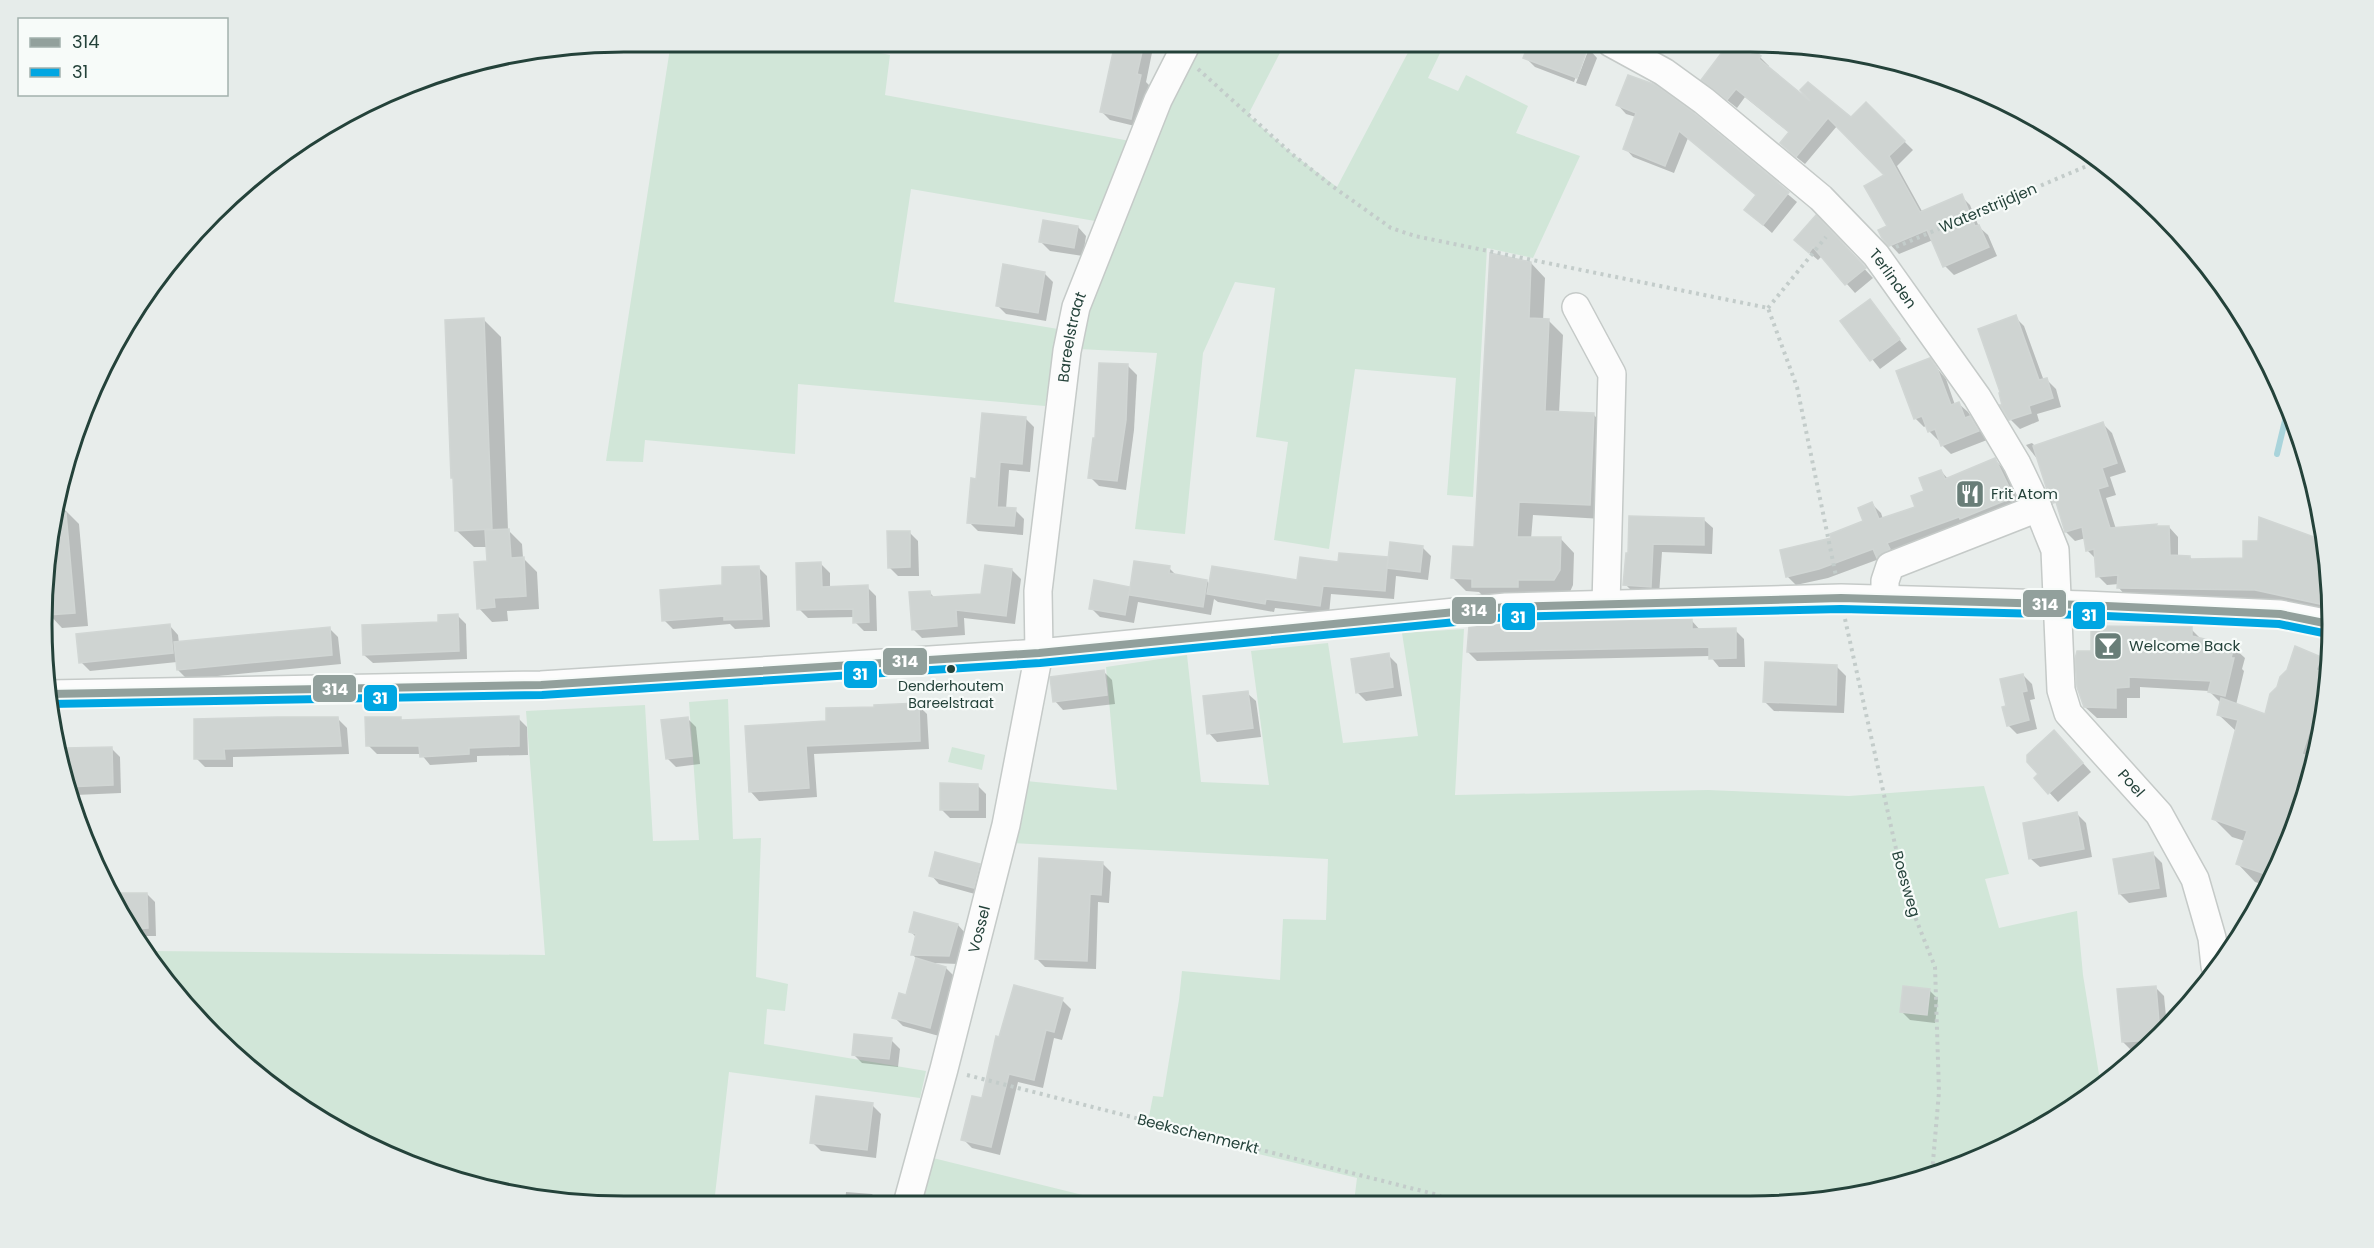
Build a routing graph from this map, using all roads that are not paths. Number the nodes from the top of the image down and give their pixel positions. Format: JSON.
{"nodes":[{"id":1,"x":1182,"y":53,"type":"edge"},
{"id":2,"x":1629,"y":53,"type":"edge"},
{"id":3,"x":1576,"y":307,"type":"dead end"},
{"id":4,"x":2038,"y":508,"type":"junction"},
{"id":5,"x":1885,"y":599,"type":"junction"},
{"id":6,"x":2056,"y":604,"type":"junction"},
{"id":7,"x":1606,"y":605,"type":"junction"},
{"id":8,"x":2322,"y":622,"type":"edge"},
{"id":9,"x":1039,"y":653,"type":"junction"},
{"id":10,"x":57,"y":694,"type":"edge"},
{"id":11,"x":2215,"y":956,"type":"edge"},
{"id":12,"x":909,"y":1196,"type":"edge"}],
"edges":[{"from":1,"to":9,"type":"street","name":"Bareelstraat"},
{"from":2,"to":4,"type":"street","name":"Terlinden"},
{"from":3,"to":7,"type":"street"},
{"from":4,"to":5,"type":"street"},
{"from":4,"to":6,"type":"street","name":"Terlinden"},
{"from":5,"to":6,"type":"street"},
{"from":5,"to":7,"type":"street"},
{"from":6,"to":8,"type":"street"},
{"from":6,"to":11,"type":"street","name":"Poel"},
{"from":7,"to":9,"type":"street"},
{"from":9,"to":10,"type":"street"},
{"from":9,"to":12,"type":"street","name":"Vossel"}]}
